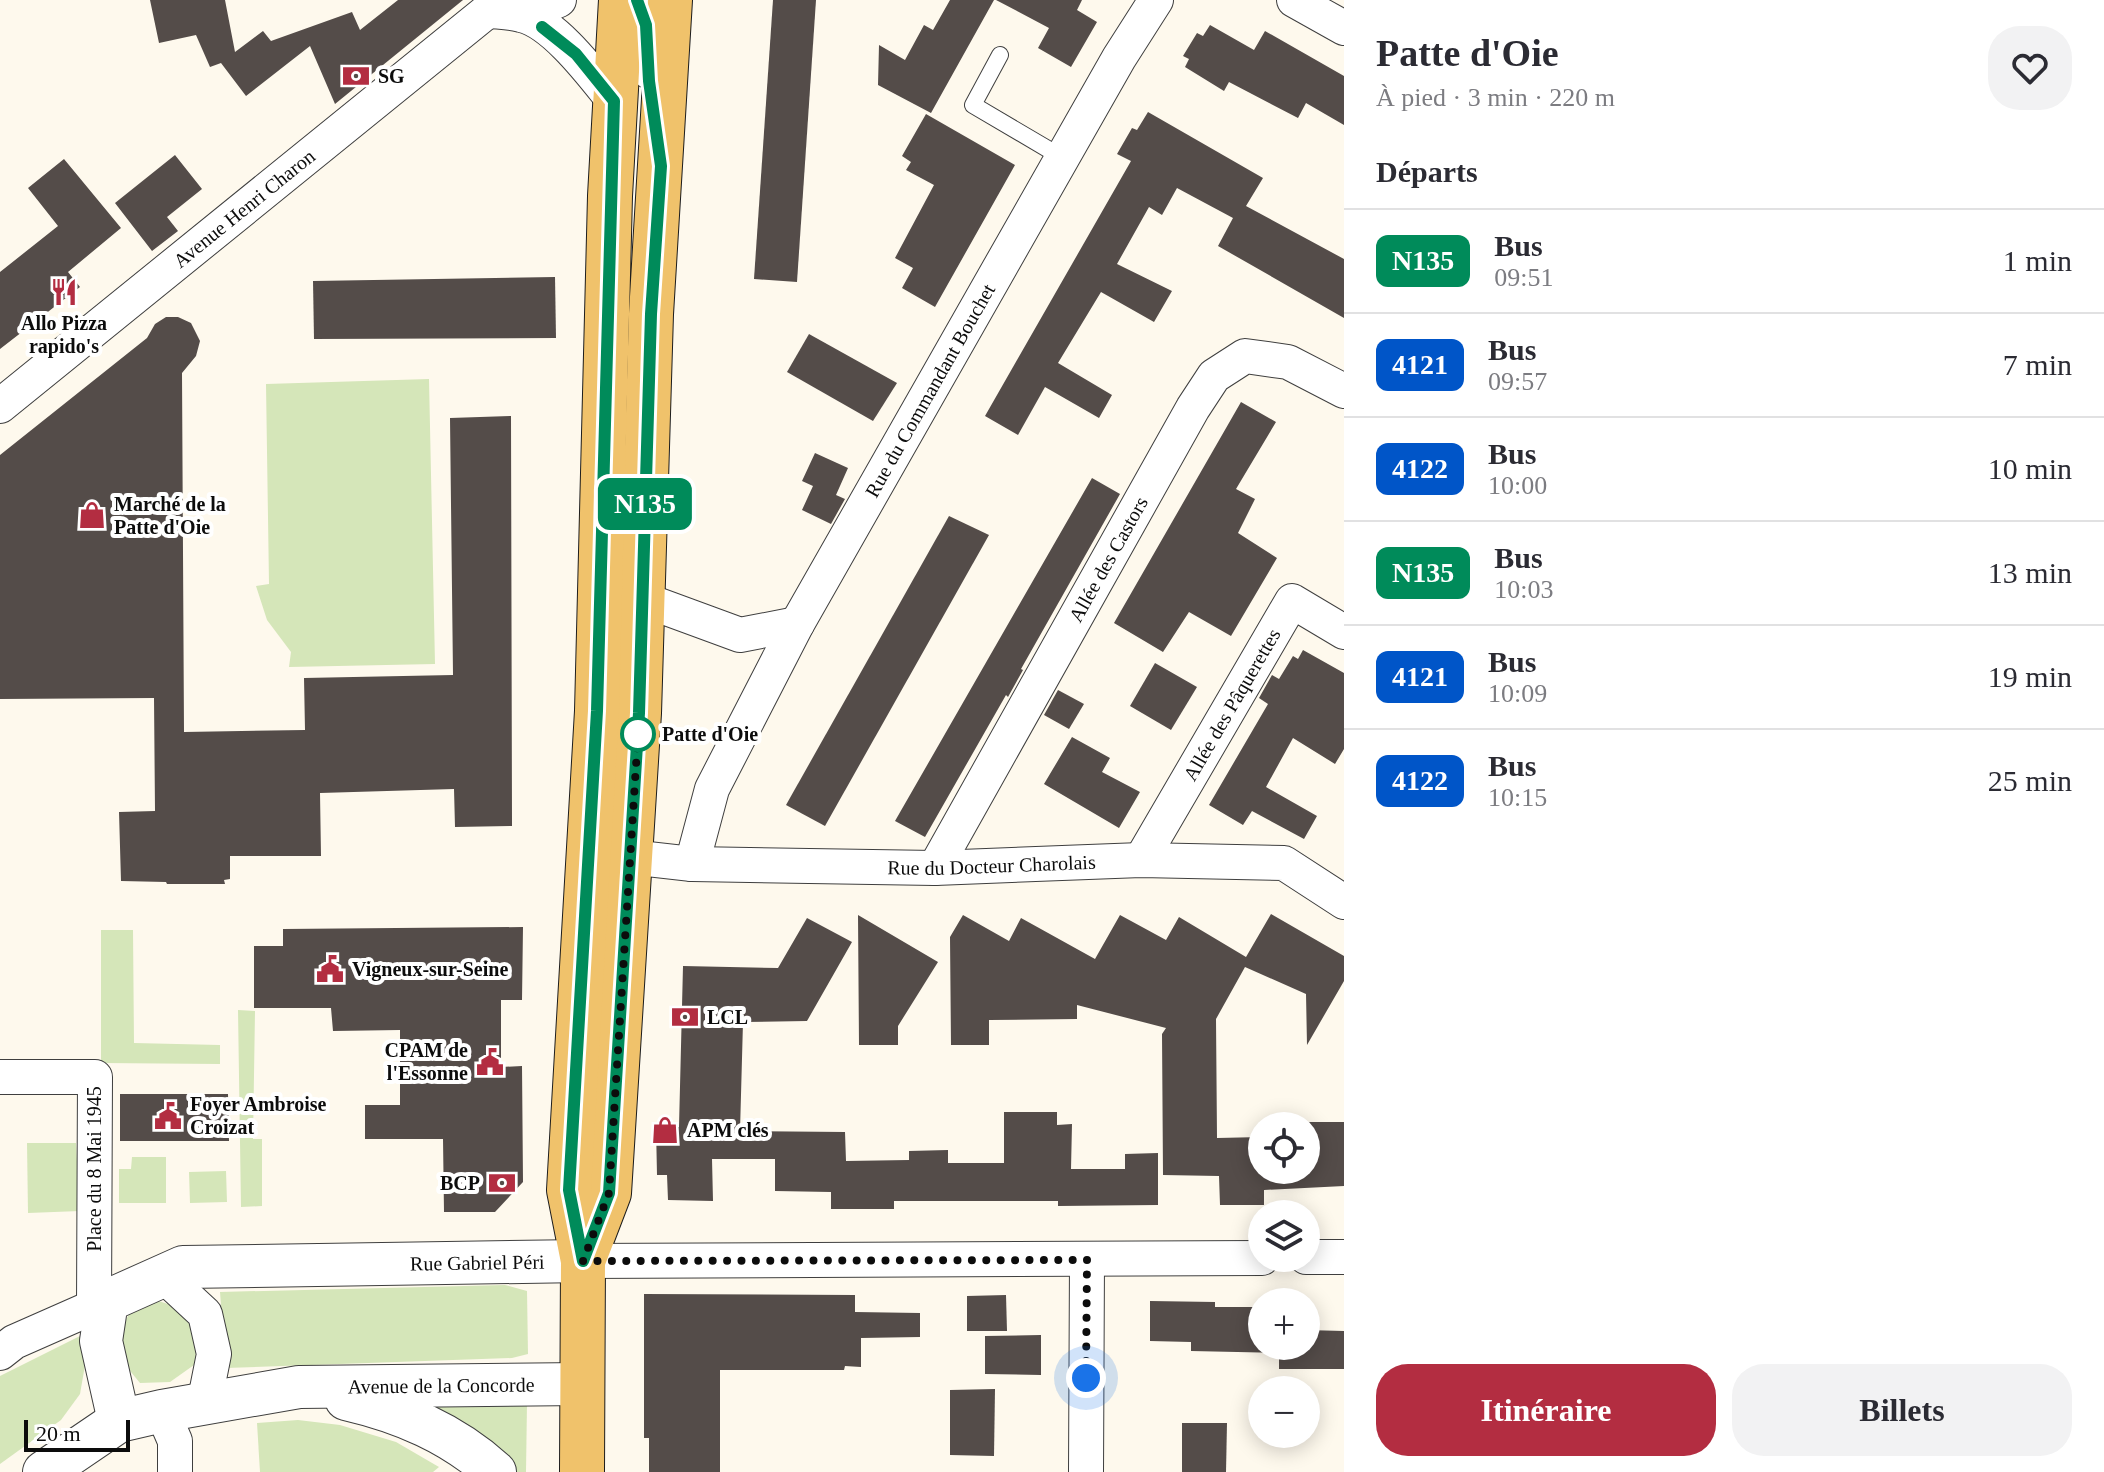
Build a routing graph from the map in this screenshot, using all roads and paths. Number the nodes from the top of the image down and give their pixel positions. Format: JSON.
{"nodes":[{"id":1,"x":559,"y":0,"type":"edge"},
{"id":2,"x":621,"y":0,"type":"edge"},
{"id":3,"x":637,"y":0,"type":"edge"},
{"id":4,"x":670,"y":0,"type":"edge"},
{"id":5,"x":1156,"y":0,"type":"edge"},
{"id":6,"x":1294,"y":0,"type":"edge"},
{"id":7,"x":505,"y":9,"type":"edge"},
{"id":8,"x":1344,"y":28,"type":"edge"},
{"id":9,"x":1000,"y":55,"type":"dead end"},
{"id":10,"x":614,"y":101,"type":"junction"},
{"id":11,"x":1063,"y":158,"type":"junction"},
{"id":12,"x":661,"y":166,"type":"junction"},
{"id":13,"x":1344,"y":391,"type":"edge"},
{"id":14,"x":0,"y":406,"type":"edge"},
{"id":15,"x":642,"y":599,"type":"junction"},
{"id":16,"x":797,"y":624,"type":"junction"},
{"id":17,"x":1344,"y":632,"type":"edge"},
{"id":18,"x":630,"y":857,"type":"junction"},
{"id":19,"x":1141,"y":860,"type":"junction"},
{"id":20,"x":692,"y":864,"type":"junction"},
{"id":21,"x":935,"y":868,"type":"junction"},
{"id":22,"x":1344,"y":902,"type":"edge"},
{"id":23,"x":0,"y":1077,"type":"edge"},
{"id":24,"x":1320,"y":1257,"type":"edge"},
{"id":25,"x":1344,"y":1257,"type":"edge"},
{"id":26,"x":1248,"y":1258,"type":"edge"},
{"id":27,"x":1087,"y":1260,"type":"junction"},
{"id":28,"x":583,"y":1261,"type":"junction"},
{"id":29,"x":164,"y":1276,"type":"junction"},
{"id":30,"x":101,"y":1304,"type":"junction"},
{"id":31,"x":0,"y":1353,"type":"edge"},
{"id":32,"x":582,"y":1384,"type":"junction"},
{"id":33,"x":299,"y":1387,"type":"junction"},
{"id":34,"x":204,"y":1404,"type":"junction"},
{"id":35,"x":162,"y":1411,"type":"junction"},
{"id":36,"x":119,"y":1421,"type":"junction"},
{"id":37,"x":44,"y":1472,"type":"edge"},
{"id":38,"x":175,"y":1472,"type":"edge"},
{"id":39,"x":495,"y":1472,"type":"edge"},
{"id":40,"x":582,"y":1472,"type":"edge"},
{"id":41,"x":1086,"y":1472,"type":"edge"}],
"edges":[{"from":1,"to":7,"type":"street","name":"Avenue Henri Charon"},
{"from":2,"to":10,"type":"main road"},
{"from":3,"to":12,"type":"street"},
{"from":4,"to":12,"type":"main road"},
{"from":5,"to":11,"type":"street","name":"Rue du Commandant Bouchet"},
{"from":6,"to":8,"type":"street"},
{"from":7,"to":10,"type":"street"},
{"from":7,"to":14,"type":"street","name":"Avenue Henri Charon"},
{"from":9,"to":11,"type":"lane"},
{"from":10,"to":28,"type":"main road"},
{"from":11,"to":16,"type":"street","name":"Rue du Commandant Bouchet"},
{"from":12,"to":15,"type":"main road"},
{"from":13,"to":21,"type":"street","name":"Allée des Castors"},
{"from":15,"to":16,"type":"street"},
{"from":15,"to":18,"type":"main road"},
{"from":16,"to":20,"type":"street","name":"Rue du Commandant Bouchet"},
{"from":17,"to":19,"type":"street","name":"Allée des Pâquerettes"},
{"from":18,"to":20,"type":"street","name":"Rue du Docteur Charolais"},
{"from":18,"to":28,"type":"main road"},
{"from":19,"to":21,"type":"street","name":"Rue du Docteur Charolais"},
{"from":19,"to":22,"type":"street","name":"Rue du Docteur Charolais"},
{"from":20,"to":21,"type":"street","name":"Rue du Docteur Charolais"},
{"from":23,"to":30,"type":"street","name":"Place du 8 Mai 1945"},
{"from":24,"to":25,"type":"street"},
{"from":26,"to":27,"type":"street","name":"Rue Gabriel Péri"},
{"from":27,"to":28,"type":"street","name":"Rue Gabriel Péri"},
{"from":27,"to":41,"type":"street"},
{"from":28,"to":29,"type":"street","name":"Rue Gabriel Péri"},
{"from":28,"to":32,"type":"main road"},
{"from":29,"to":30,"type":"street","name":"Rue Gabriel Péri"},
{"from":29,"to":34,"type":"street"},
{"from":30,"to":31,"type":"street","name":"Rue Gabriel Péri"},
{"from":30,"to":36,"type":"street"},
{"from":32,"to":33,"type":"street","name":"Avenue de la Concorde"},
{"from":32,"to":40,"type":"main road"},
{"from":33,"to":34,"type":"street","name":"Avenue de la Concorde"},
{"from":33,"to":39,"type":"street","name":"Avenue de la Concorde"},
{"from":34,"to":35,"type":"street","name":"Avenue de la Concorde"},
{"from":35,"to":36,"type":"street","name":"Avenue de la Concorde"},
{"from":35,"to":38,"type":"street"},
{"from":36,"to":37,"type":"street","name":"Avenue de la Concorde"}]}
